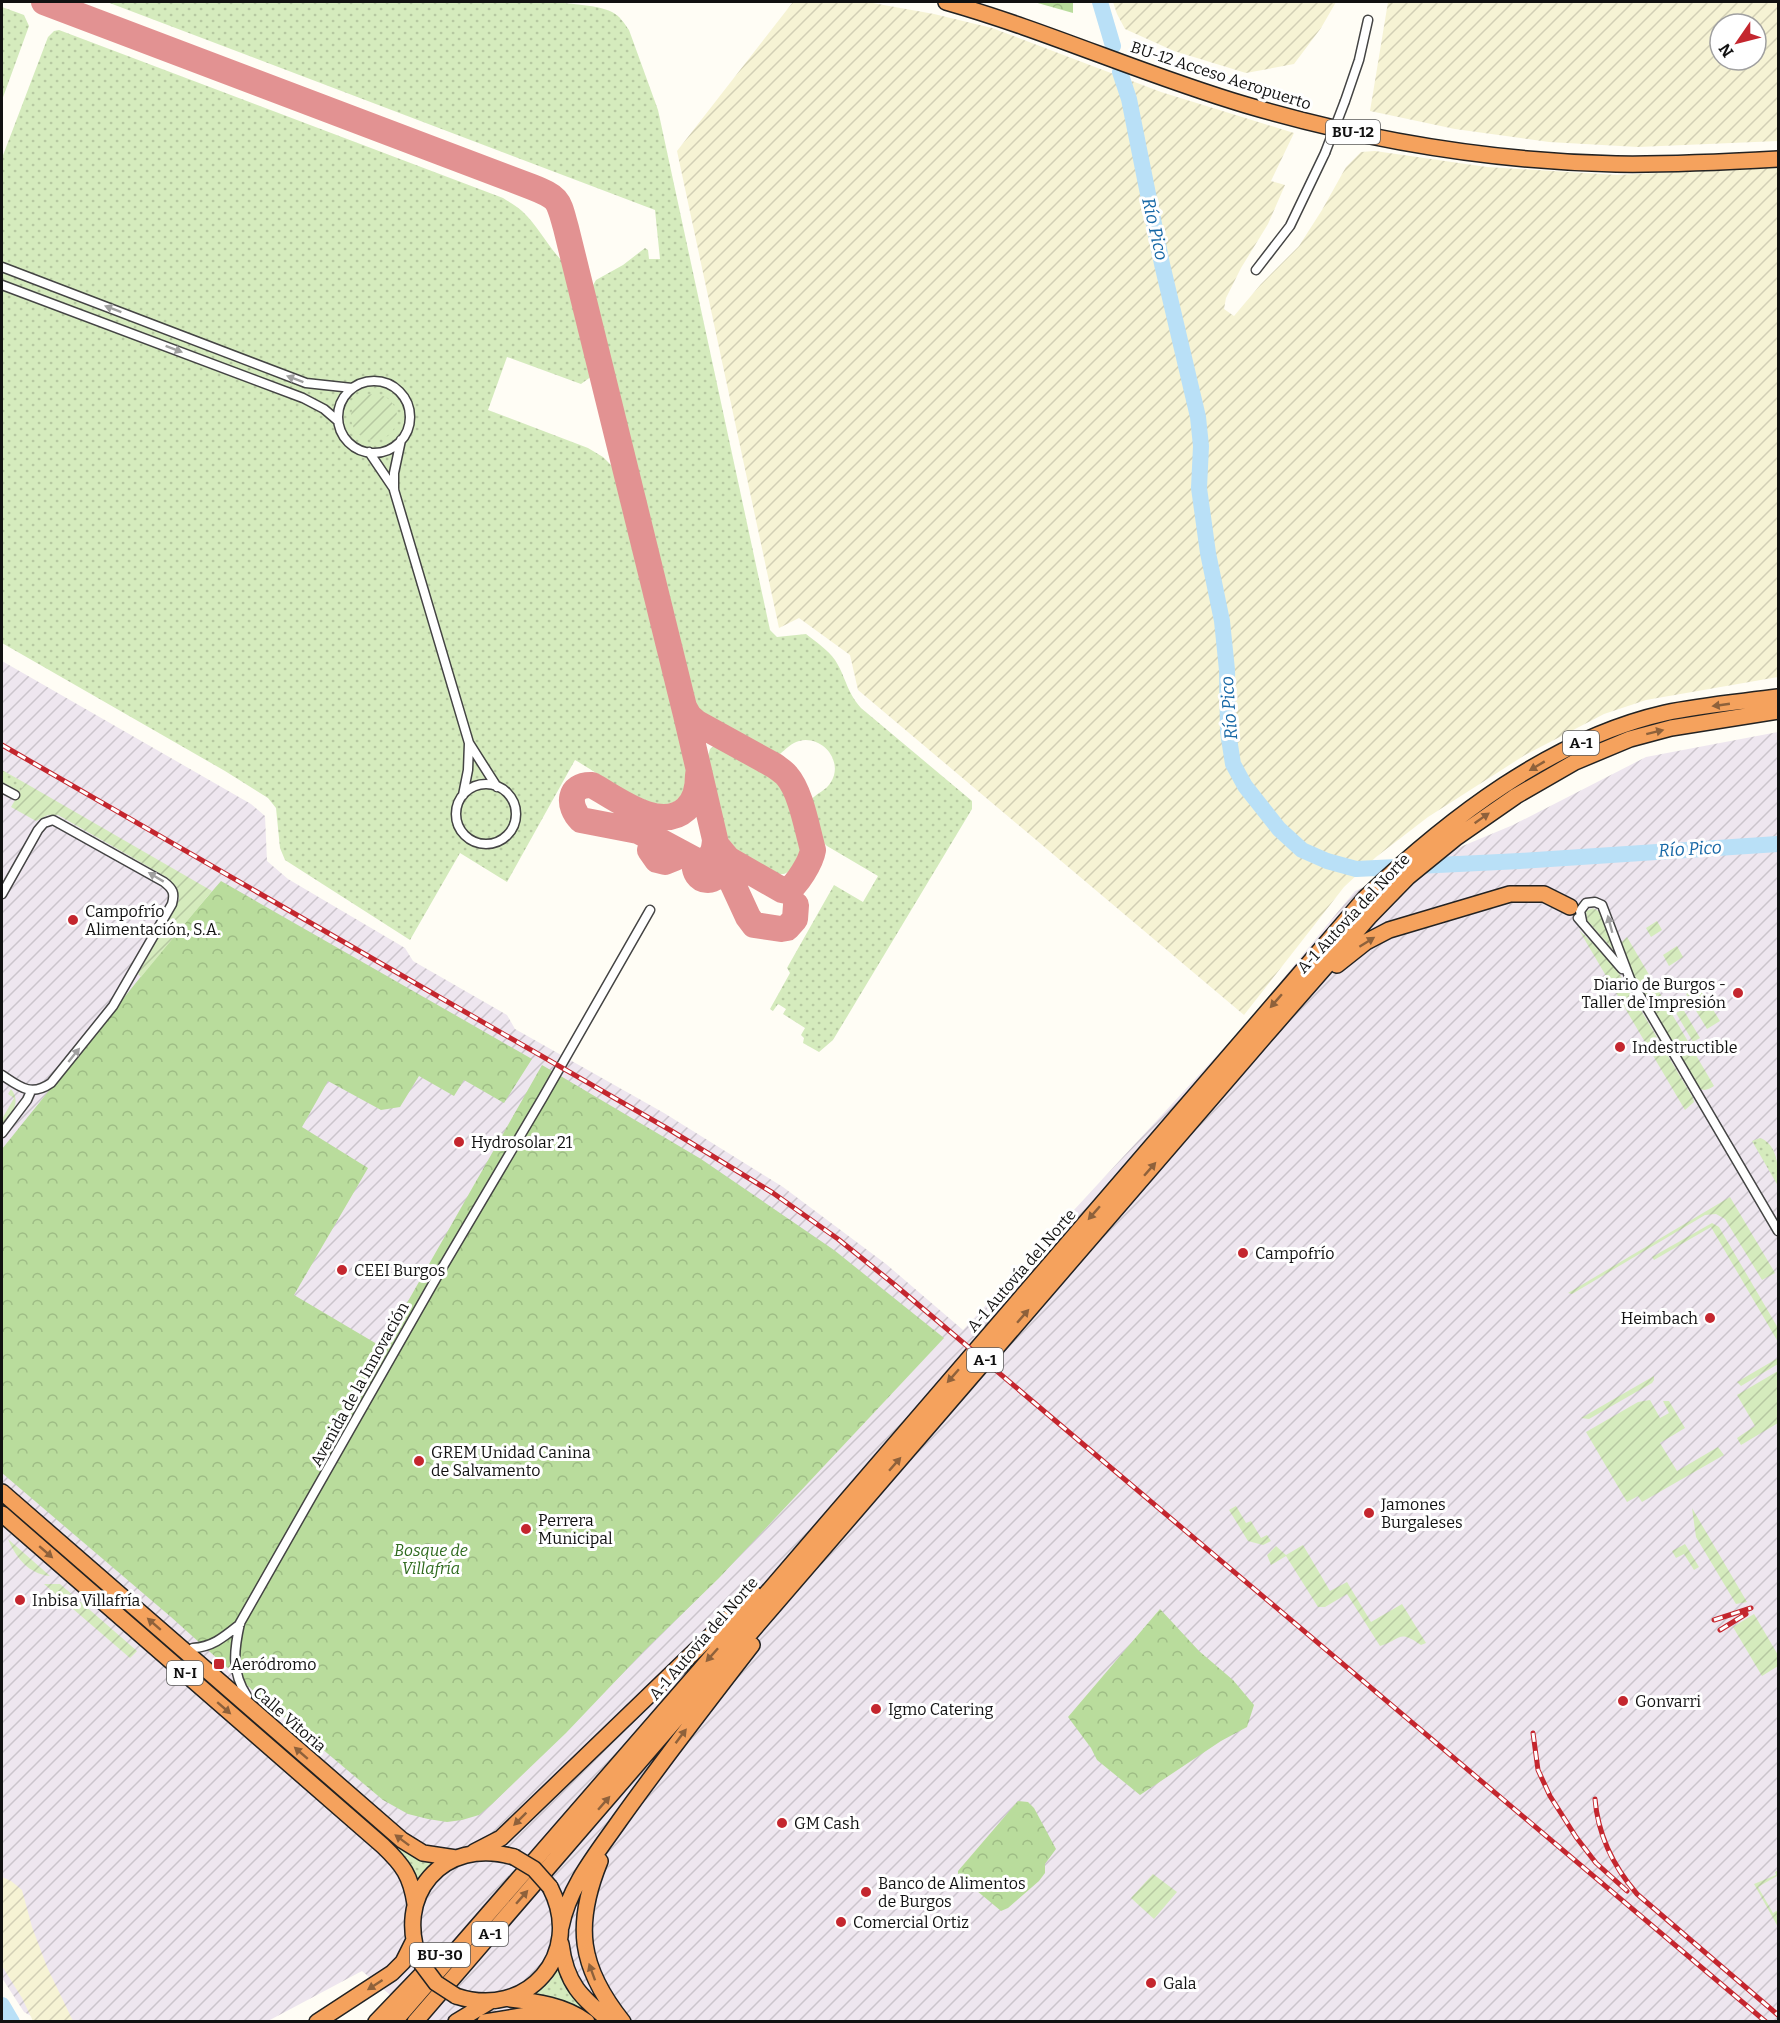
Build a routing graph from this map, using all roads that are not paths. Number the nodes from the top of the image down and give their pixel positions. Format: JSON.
{"nodes":[{"id":1,"x":946,"y":2,"type":"edge"},
{"id":2,"x":1368,"y":20,"type":"dead end"},
{"id":3,"x":1779,"y":159,"type":"edge"},
{"id":4,"x":2,"y":267,"type":"edge"},
{"id":5,"x":1256,"y":270,"type":"dead end"},
{"id":6,"x":2,"y":285,"type":"edge"},
{"id":7,"x":352,"y":388,"type":"junction"},
{"id":8,"x":338,"y":421,"type":"junction"},
{"id":9,"x":401,"y":440,"type":"junction"},
{"id":10,"x":369,"y":452,"type":"junction"},
{"id":11,"x":394,"y":490,"type":"junction"},
{"id":12,"x":1779,"y":697,"type":"edge"},
{"id":13,"x":1779,"y":711,"type":"edge"},
{"id":14,"x":469,"y":743,"type":"junction"},
{"id":15,"x":497,"y":787,"type":"junction"},
{"id":16,"x":2,"y":788,"type":"edge"},
{"id":17,"x":15,"y":795,"type":"dead end"},
{"id":18,"x":463,"y":795,"type":"junction"},
{"id":19,"x":2,"y":894,"type":"edge"},
{"id":20,"x":1570,"y":907,"type":"joint"},
{"id":21,"x":650,"y":910,"type":"dead end"},
{"id":22,"x":1581,"y":921,"type":"junction"},
{"id":23,"x":1630,"y":979,"type":"junction"},
{"id":24,"x":2,"y":1075,"type":"edge"},
{"id":25,"x":31,"y":1091,"type":"junction"},
{"id":26,"x":1190,"y":1123,"type":"junction"},
{"id":27,"x":2,"y":1133,"type":"edge"},
{"id":28,"x":1779,"y":1231,"type":"edge"},
{"id":29,"x":2,"y":1492,"type":"edge"},
{"id":30,"x":869,"y":1494,"type":"junction"},
{"id":31,"x":846,"y":1500,"type":"junction"},
{"id":32,"x":2,"y":1514,"type":"edge"},
{"id":33,"x":240,"y":1623,"type":"junction"},
{"id":34,"x":193,"y":1648,"type":"dead end"},
{"id":35,"x":247,"y":1696,"type":"dead end"},
{"id":36,"x":665,"y":1757,"type":"junction"},
{"id":37,"x":474,"y":1852,"type":"junction"},
{"id":38,"x":456,"y":1858,"type":"junction"},
{"id":39,"x":507,"y":1891,"type":"junction"},
{"id":40,"x":415,"y":1904,"type":"junction"},
{"id":41,"x":561,"y":1932,"type":"junction"},
{"id":42,"x":413,"y":1942,"type":"junction"},
{"id":43,"x":507,"y":1999,"type":"junction"},
{"id":44,"x":489,"y":2002,"type":"junction"},
{"id":45,"x":317,"y":2022,"type":"edge"},
{"id":46,"x":376,"y":2022,"type":"edge"},
{"id":47,"x":394,"y":2022,"type":"edge"},
{"id":48,"x":416,"y":2022,"type":"edge"},
{"id":49,"x":456,"y":2022,"type":"edge"},
{"id":50,"x":485,"y":2022,"type":"edge"},
{"id":51,"x":562,"y":2022,"type":"edge"},
{"id":52,"x":587,"y":2022,"type":"edge"},
{"id":53,"x":611,"y":2022,"type":"edge"},
{"id":54,"x":623,"y":2022,"type":"edge"}],
"edges":[{"from":1,"to":3,"type":"highway","name":"BU-12 Acceso Aeropuerto","number":"BU-12"},
{"from":2,"to":5,"type":"street","bridge":true},
{"from":7,"to":4,"type":"street","one_way":true},
{"from":6,"to":8,"type":"street","one_way":true},
{"from":7,"to":8,"type":"street"},
{"from":7,"to":9,"type":"street"},
{"from":8,"to":10,"type":"street"},
{"from":9,"to":10,"type":"street"},
{"from":9,"to":11,"type":"street"},
{"from":10,"to":11,"type":"street"},
{"from":11,"to":14,"type":"street"},
{"from":12,"to":31,"type":"highway","name":"A-1 Autovía del Norte","number":"A-1","one_way":true},
{"from":26,"to":13,"type":"highway","name":"A-1 Autovía del Norte","number":"A-1","one_way":true},
{"from":14,"to":15,"type":"street"},
{"from":14,"to":18,"type":"street"},
{"from":15,"to":18,"type":"street"},
{"from":15,"to":18,"type":"street"},
{"from":16,"to":17,"type":"street"},
{"from":25,"to":19,"type":"street","one_way":true},
{"from":20,"to":22,"type":"street"},
{"from":26,"to":20,"type":"highway","one_way":true},
{"from":21,"to":33,"type":"street","name":"Avenida de la Innovación"},
{"from":22,"to":23,"type":"street"},
{"from":23,"to":22,"type":"street","one_way":true},
{"from":23,"to":28,"type":"street"},
{"from":24,"to":25,"type":"street"},
{"from":25,"to":27,"type":"street"},
{"from":30,"to":26,"type":"highway","name":"A-1 Autovía del Norte","number":"A-1","one_way":true},
{"from":38,"to":29,"type":"highway","name":"Calle Vitoria","number":"N-I","one_way":true},
{"from":36,"to":30,"type":"highway","one_way":true},
{"from":48,"to":30,"type":"highway","name":"A-1 Autovía del Norte","number":"A-1","one_way":true},
{"from":31,"to":37,"type":"highway","number":"A-1","one_way":true},
{"from":31,"to":39,"type":"highway","name":"A-1 Autovía del Norte","number":"A-1","one_way":true},
{"from":32,"to":40,"type":"highway","number":"N-I","one_way":true},
{"from":33,"to":34,"type":"street","name":"Avenida de la Innovación"},
{"from":33,"to":35,"type":"street","name":"Avenida de la Innovación"},
{"from":36,"to":41,"type":"highway"},
{"from":54,"to":36,"type":"highway","one_way":true},
{"from":37,"to":38,"type":"highway","number":"N-I"},
{"from":37,"to":41,"type":"highway","number":"N-I","bridge":true},
{"from":38,"to":40,"type":"highway","number":"N-I"},
{"from":39,"to":46,"type":"highway","number":"BU-30"},
{"from":39,"to":47,"type":"highway","name":"A-1 Autovía del Norte","number":"A-1"},
{"from":40,"to":42,"type":"highway","number":"N-I"},
{"from":41,"to":43,"type":"highway","number":"N-I"},
{"from":41,"to":53,"type":"highway"},
{"from":42,"to":44,"type":"highway","number":"N-I","bridge":true},
{"from":42,"to":45,"type":"highway","one_way":true},
{"from":43,"to":44,"type":"highway","number":"N-I"},
{"from":43,"to":52,"type":"highway"},
{"from":44,"to":49,"type":"highway"},
{"from":50,"to":51,"type":"highway"}]}
